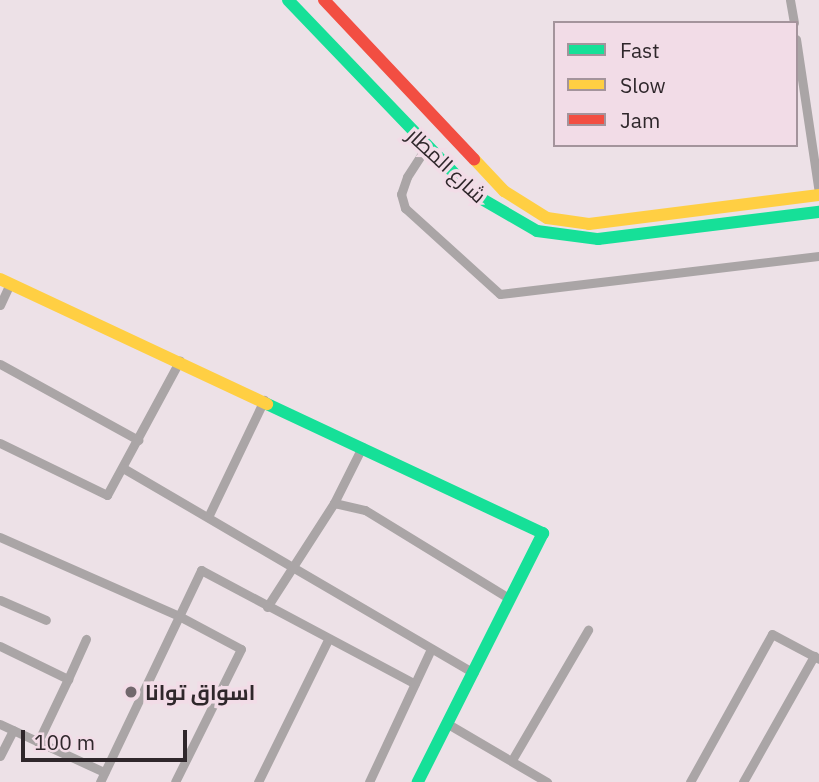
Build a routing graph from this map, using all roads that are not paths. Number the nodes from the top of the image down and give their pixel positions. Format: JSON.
{"nodes":[{"id":1,"x":288,"y":0,"type":"edge"},
{"id":2,"x":790,"y":0,"type":"edge"},
{"id":3,"x":326,"y":3,"type":"edge"},
{"id":4,"x":794,"y":21,"type":"edge"},
{"id":5,"x":311,"y":25,"type":"junction"},
{"id":6,"x":798,"y":52,"type":"edge"},
{"id":7,"x":425,"y":149,"type":"junction"},
{"id":8,"x":819,"y":194,"type":"edge"},
{"id":9,"x":819,"y":212,"type":"edge"},
{"id":10,"x":819,"y":256,"type":"edge"},
{"id":11,"x":5,"y":281,"type":"edge"},
{"id":12,"x":0,"y":305,"type":"edge"},
{"id":13,"x":180,"y":360,"type":"junction"},
{"id":14,"x":0,"y":364,"type":"edge"},
{"id":15,"x":264,"y":400,"type":"junction"},
{"id":16,"x":138,"y":440,"type":"junction"},
{"id":17,"x":0,"y":443,"type":"edge"},
{"id":18,"x":362,"y":446,"type":"junction"},
{"id":19,"x":123,"y":468,"type":"junction"},
{"id":20,"x":334,"y":503,"type":"junction"},
{"id":21,"x":208,"y":517,"type":"junction"},
{"id":22,"x":0,"y":537,"type":"edge"},
{"id":23,"x":289,"y":567,"type":"junction"},
{"id":24,"x":510,"y":599,"type":"junction"},
{"id":25,"x":0,"y":600,"type":"edge"},
{"id":26,"x":267,"y":607,"type":"junction"},
{"id":27,"x":179,"y":615,"type":"junction"},
{"id":28,"x":46,"y":620,"type":"dead end"},
{"id":29,"x":588,"y":629,"type":"dead end"},
{"id":30,"x":86,"y":639,"type":"dead end"},
{"id":31,"x":328,"y":640,"type":"junction"},
{"id":32,"x":0,"y":646,"type":"edge"},
{"id":33,"x":431,"y":649,"type":"junction"},
{"id":34,"x":817,"y":657,"type":"edge"},
{"id":35,"x":474,"y":673,"type":"junction"},
{"id":36,"x":68,"y":678,"type":"junction"},
{"id":37,"x":415,"y":684,"type":"junction"},
{"id":38,"x":0,"y":724,"type":"edge"},
{"id":39,"x":448,"y":724,"type":"junction"},
{"id":40,"x":13,"y":730,"type":"junction"},
{"id":41,"x":38,"y":742,"type":"junction"},
{"id":42,"x":0,"y":756,"type":"edge"},
{"id":43,"x":512,"y":760,"type":"junction"},
{"id":44,"x":104,"y":772,"type":"junction"},
{"id":45,"x":100,"y":782,"type":"edge"},
{"id":46,"x":175,"y":782,"type":"edge"},
{"id":47,"x":258,"y":782,"type":"edge"},
{"id":48,"x":369,"y":782,"type":"edge"},
{"id":49,"x":418,"y":782,"type":"edge"},
{"id":50,"x":547,"y":782,"type":"edge"},
{"id":51,"x":690,"y":782,"type":"edge"},
{"id":52,"x":743,"y":782,"type":"edge"}],
"edges":[{"from":1,"to":5,"type":"main road","name":"شارع المطار"},
{"from":2,"to":4,"type":"street"},
{"from":3,"to":5,"type":"main road"},
{"from":3,"to":8,"type":"main road","name":"شارع المطار"},
{"from":5,"to":7,"type":"main road","name":"شارع المطار"},
{"from":6,"to":8,"type":"street"},
{"from":7,"to":9,"type":"main road","name":"شارع المطار"},
{"from":7,"to":10,"type":"street"},
{"from":11,"to":12,"type":"street"},
{"from":11,"to":13,"type":"main road"},
{"from":13,"to":15,"type":"main road"},
{"from":13,"to":16,"type":"street"},
{"from":14,"to":16,"type":"street"},
{"from":15,"to":18,"type":"main road"},
{"from":15,"to":21,"type":"street"},
{"from":16,"to":19,"type":"street"},
{"from":17,"to":19,"type":"street"},
{"from":18,"to":20,"type":"street"},
{"from":18,"to":24,"type":"main road"},
{"from":19,"to":21,"type":"street"},
{"from":20,"to":23,"type":"street"},
{"from":20,"to":24,"type":"street"},
{"from":21,"to":23,"type":"street"},
{"from":22,"to":27,"type":"street"},
{"from":23,"to":26,"type":"street"},
{"from":23,"to":33,"type":"street"},
{"from":24,"to":35,"type":"main road"},
{"from":25,"to":28,"type":"street"},
{"from":26,"to":27,"type":"street"},
{"from":26,"to":31,"type":"street"},
{"from":27,"to":44,"type":"street"},
{"from":27,"to":46,"type":"street"},
{"from":29,"to":43,"type":"street"},
{"from":30,"to":36,"type":"street"},
{"from":31,"to":37,"type":"street"},
{"from":31,"to":47,"type":"street"},
{"from":32,"to":36,"type":"street"},
{"from":33,"to":35,"type":"street"},
{"from":33,"to":37,"type":"street"},
{"from":34,"to":51,"type":"street"},
{"from":34,"to":52,"type":"street"},
{"from":35,"to":39,"type":"main road"},
{"from":36,"to":41,"type":"street"},
{"from":37,"to":48,"type":"street"},
{"from":38,"to":40,"type":"street"},
{"from":39,"to":43,"type":"street"},
{"from":39,"to":49,"type":"main road"},
{"from":40,"to":41,"type":"street"},
{"from":40,"to":42,"type":"street"},
{"from":41,"to":44,"type":"street"},
{"from":43,"to":50,"type":"street"},
{"from":44,"to":45,"type":"street"}]}
